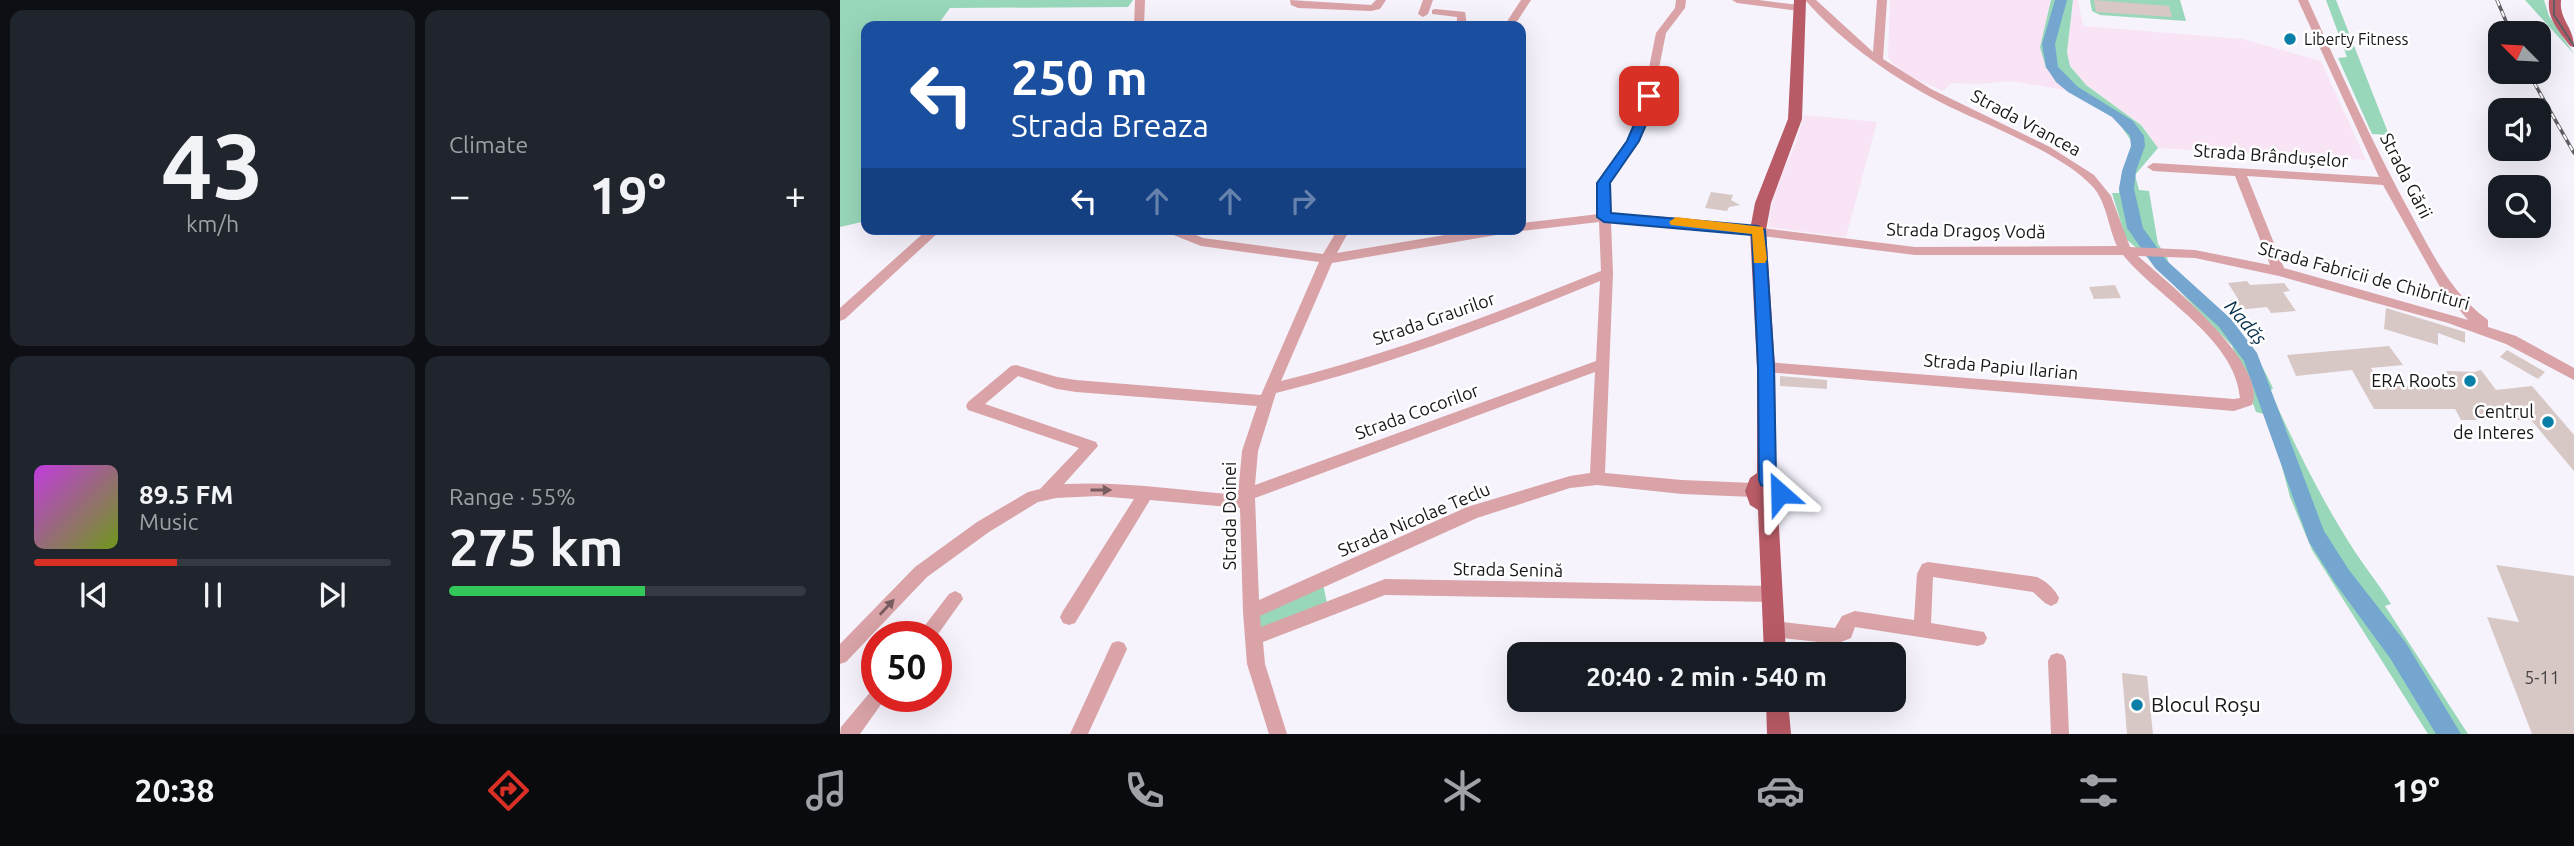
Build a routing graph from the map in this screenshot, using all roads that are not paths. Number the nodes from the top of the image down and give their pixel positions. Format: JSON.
{"nodes":[{"id":1,"x":1140,"y":0,"type":"edge"},
{"id":2,"x":1295,"y":0,"type":"edge"},
{"id":3,"x":1381,"y":0,"type":"edge"},
{"id":4,"x":1428,"y":0,"type":"edge"},
{"id":5,"x":1681,"y":0,"type":"edge"},
{"id":6,"x":1737,"y":0,"type":"edge"},
{"id":7,"x":1882,"y":0,"type":"edge"},
{"id":8,"x":2303,"y":0,"type":"edge"},
{"id":9,"x":2556,"y":0,"type":"edge"},
{"id":10,"x":1525,"y":1,"type":"edge"},
{"id":11,"x":1803,"y":3,"type":"edge"},
{"id":12,"x":1435,"y":12,"type":"dead end"},
{"id":13,"x":1423,"y":14,"type":"dead end"},
{"id":14,"x":1139,"y":21,"type":"edge"},
{"id":15,"x":1462,"y":21,"type":"edge"},
{"id":16,"x":1512,"y":21,"type":"edge"},
{"id":17,"x":2561,"y":26,"type":"junction"},
{"id":18,"x":2574,"y":37,"type":"edge"},
{"id":19,"x":2574,"y":43,"type":"edge"},
{"id":20,"x":1878,"y":60,"type":"junction"},
{"id":21,"x":2153,"y":167,"type":"dead end"},
{"id":22,"x":2239,"y":172,"type":"junction"},
{"id":23,"x":2387,"y":181,"type":"junction"},
{"id":24,"x":1604,"y":217,"type":"junction"},
{"id":25,"x":1526,"y":226,"type":"edge"},
{"id":26,"x":1758,"y":230,"type":"junction"},
{"id":27,"x":929,"y":235,"type":"edge"},
{"id":28,"x":1186,"y":235,"type":"edge"},
{"id":29,"x":1341,"y":235,"type":"edge"},
{"id":30,"x":1472,"y":235,"type":"edge"},
{"id":31,"x":2128,"y":249,"type":"junction"},
{"id":32,"x":1327,"y":259,"type":"junction"},
{"id":33,"x":2279,"y":271,"type":"junction"},
{"id":34,"x":1606,"y":273,"type":"junction"},
{"id":35,"x":840,"y":317,"type":"edge"},
{"id":36,"x":2511,"y":340,"type":"junction"},
{"id":37,"x":1602,"y":364,"type":"junction"},
{"id":38,"x":1766,"y":367,"type":"junction"},
{"id":39,"x":2574,"y":375,"type":"edge"},
{"id":40,"x":1268,"y":395,"type":"junction"},
{"id":41,"x":2234,"y":405,"type":"joint"},
{"id":42,"x":1597,"y":479,"type":"junction"},
{"id":43,"x":1763,"y":491,"type":"junction"},
{"id":44,"x":1147,"y":492,"type":"junction"},
{"id":45,"x":1046,"y":493,"type":"junction"},
{"id":46,"x":1246,"y":498,"type":"junction"},
{"id":47,"x":1772,"y":594,"type":"junction"},
{"id":48,"x":2051,"y":598,"type":"dead end"},
{"id":49,"x":956,"y":599,"type":"dead end"},
{"id":50,"x":1251,"y":612,"type":"junction"},
{"id":51,"x":1069,"y":617,"type":"dead end"},
{"id":52,"x":938,"y":621,"type":"edge"},
{"id":53,"x":1774,"y":629,"type":"junction"},
{"id":54,"x":1922,"y":629,"type":"junction"},
{"id":55,"x":1253,"y":638,"type":"junction"},
{"id":56,"x":1978,"y":638,"type":"dead end"},
{"id":57,"x":1775,"y":642,"type":"edge"},
{"id":58,"x":1118,"y":649,"type":"dead end"},
{"id":59,"x":840,"y":656,"type":"edge"},
{"id":60,"x":2057,"y":662,"type":"dead end"},
{"id":61,"x":865,"y":712,"type":"edge"},
{"id":62,"x":1778,"y":712,"type":"edge"},
{"id":63,"x":848,"y":734,"type":"edge"},
{"id":64,"x":1079,"y":734,"type":"edge"},
{"id":65,"x":1278,"y":734,"type":"edge"},
{"id":66,"x":1779,"y":734,"type":"edge"},
{"id":67,"x":2060,"y":734,"type":"edge"}],
"edges":[{"from":1,"to":14,"type":"street"},
{"from":2,"to":3,"type":"street"},
{"from":4,"to":13,"type":"street"},
{"from":5,"to":24,"type":"street"},
{"from":6,"to":11,"type":"street"},
{"from":7,"to":20,"type":"street"},
{"from":8,"to":23,"type":"street","name":"Strada Gării"},
{"from":9,"to":17,"type":"main road"},
{"from":10,"to":16,"type":"street"},
{"from":11,"to":20,"type":"street","name":"Strada Vrancea"},
{"from":11,"to":26,"type":"main road"},
{"from":12,"to":15,"type":"street"},
{"from":17,"to":18,"type":"street"},
{"from":17,"to":19,"type":"main road"},
{"from":20,"to":31,"type":"street","name":"Strada Vrancea"},
{"from":21,"to":22,"type":"street","name":"Strada Brândușelor"},
{"from":22,"to":23,"type":"street","name":"Strada Brândușelor"},
{"from":22,"to":33,"type":"street"},
{"from":23,"to":36,"type":"street","name":"Strada Gării"},
{"from":24,"to":25,"type":"street","name":"Strada Dragoș Vodă"},
{"from":24,"to":26,"type":"street","name":"Strada Dragoș Vodă"},
{"from":24,"to":34,"type":"street"},
{"from":26,"to":31,"type":"street","name":"Strada Dragoș Vodă"},
{"from":26,"to":38,"type":"main road"},
{"from":27,"to":35,"type":"street"},
{"from":28,"to":32,"type":"street"},
{"from":29,"to":32,"type":"street","name":"Strada Doinei"},
{"from":30,"to":32,"type":"street"},
{"from":31,"to":33,"type":"street","name":"Strada Fabricii de Chibrituri"},
{"from":31,"to":41,"type":"street","name":"Strada Vrancea"},
{"from":32,"to":40,"type":"street","name":"Strada Doinei"},
{"from":33,"to":36,"type":"street","name":"Strada Fabricii de Chibrituri"},
{"from":34,"to":37,"type":"street"},
{"from":34,"to":40,"type":"street","name":"Strada Graurilor"},
{"from":36,"to":39,"type":"street","name":"Strada Fabricii de Chibrituri"},
{"from":37,"to":42,"type":"street"},
{"from":37,"to":46,"type":"street","name":"Strada Cocorilor"},
{"from":38,"to":41,"type":"street","name":"Strada Papiu Ilarian"},
{"from":38,"to":43,"type":"main road"},
{"from":40,"to":45,"type":"street","name":"Strada Graurilor"},
{"from":40,"to":46,"type":"street","name":"Strada Doinei"},
{"from":42,"to":43,"type":"street","name":"Strada Nicolae Teclu"},
{"from":42,"to":50,"type":"street","name":"Strada Nicolae Teclu"},
{"from":43,"to":47,"type":"main road"},
{"from":45,"to":44,"type":"street","name":"Strada Cocorilor","one_way":true},
{"from":44,"to":46,"type":"street","name":"Strada Cocorilor"},
{"from":44,"to":51,"type":"street"},
{"from":59,"to":45,"type":"street","name":"Strada Cocorilor","one_way":true},
{"from":46,"to":50,"type":"street","name":"Strada Doinei"},
{"from":47,"to":53,"type":"main road"},
{"from":47,"to":55,"type":"street","name":"Strada Senină"},
{"from":48,"to":54,"type":"street"},
{"from":49,"to":52,"type":"street"},
{"from":50,"to":55,"type":"street","name":"Strada Doinei"},
{"from":53,"to":54,"type":"street"},
{"from":53,"to":57,"type":"main road"},
{"from":54,"to":56,"type":"street"},
{"from":55,"to":65,"type":"street","name":"Strada Doinei"},
{"from":58,"to":64,"type":"street"},
{"from":60,"to":67,"type":"street"},
{"from":61,"to":63,"type":"street"},
{"from":62,"to":66,"type":"main road"}]}
